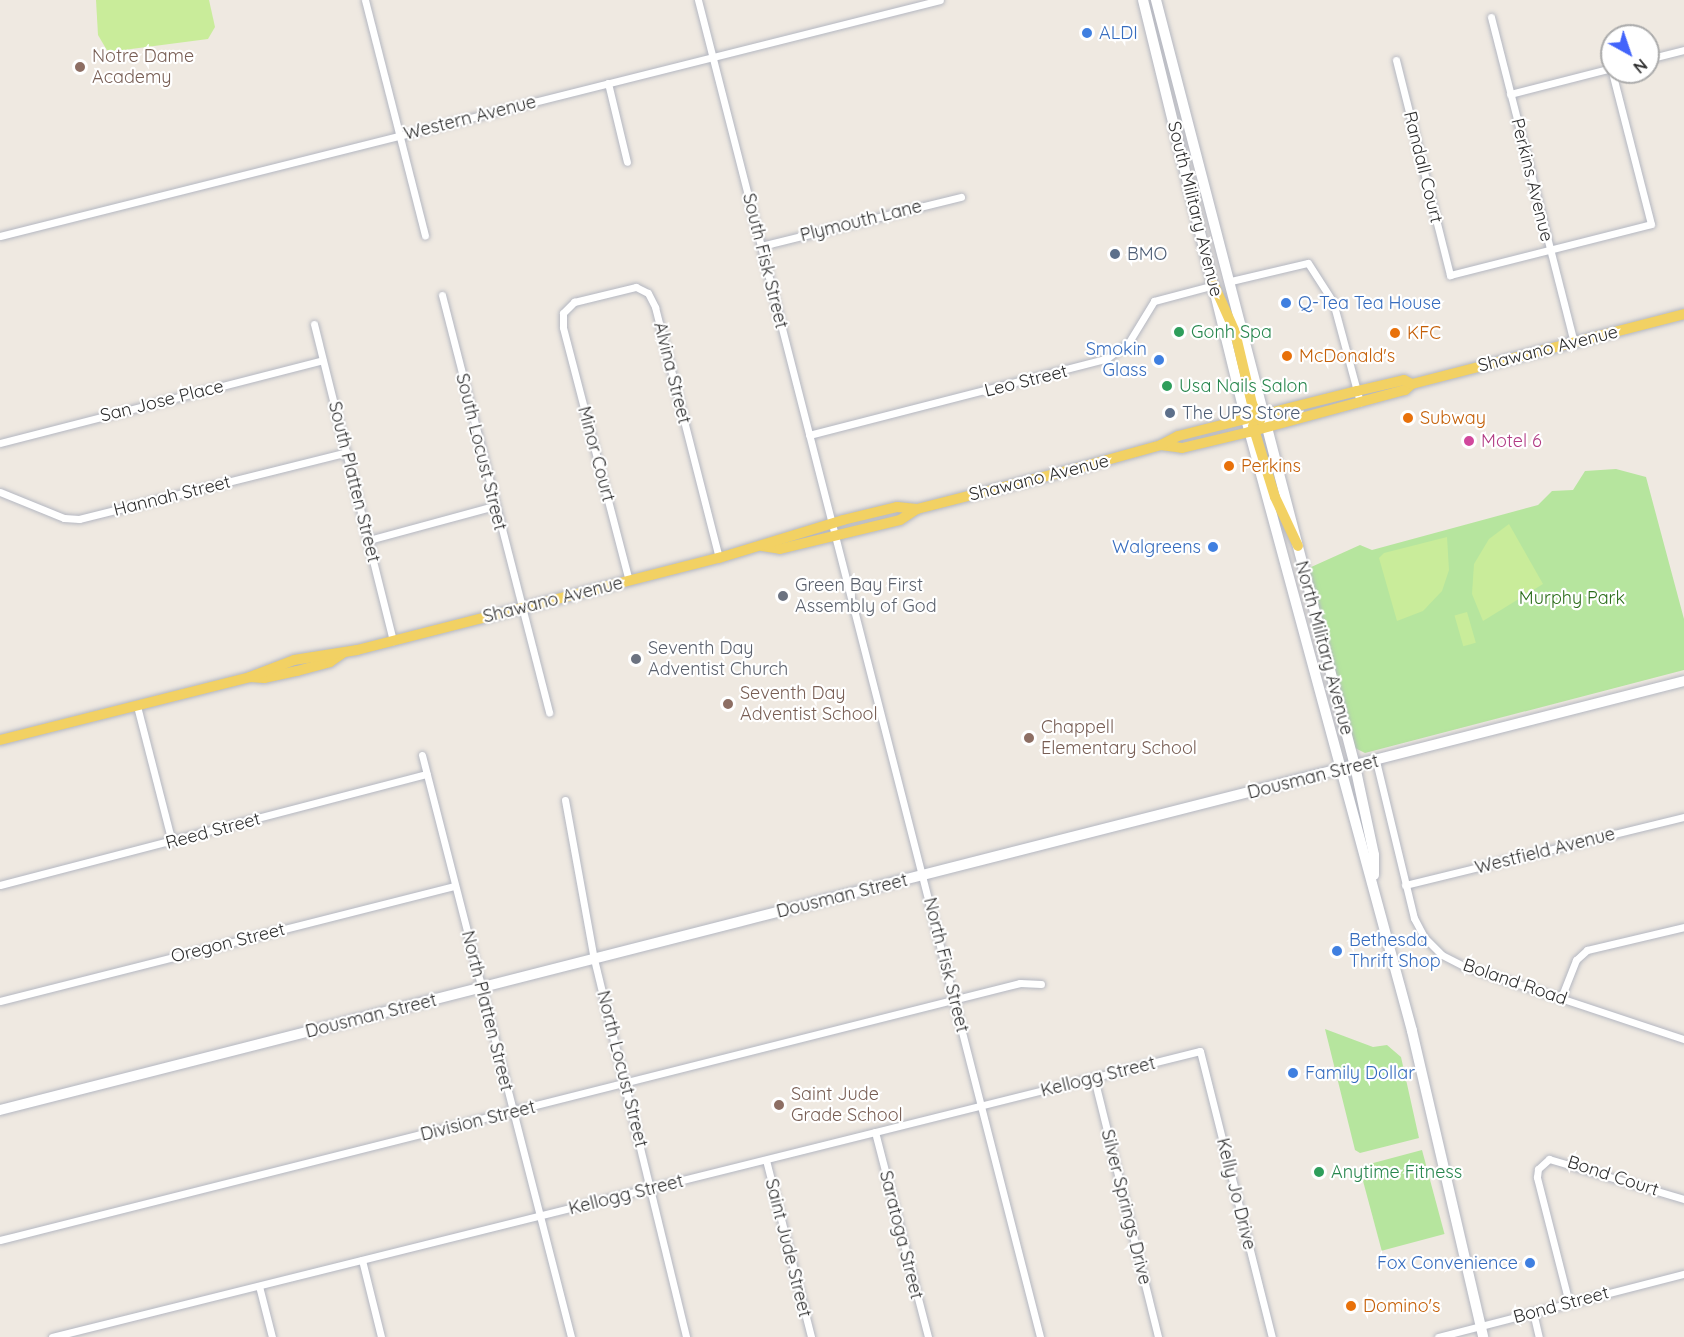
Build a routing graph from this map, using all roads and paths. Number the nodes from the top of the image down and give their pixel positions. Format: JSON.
{"nodes":[{"id":1,"x":365,"y":0,"type":"edge"},
{"id":2,"x":698,"y":0,"type":"edge"},
{"id":3,"x":940,"y":0,"type":"edge"},
{"id":4,"x":1143,"y":0,"type":"edge"},
{"id":5,"x":1156,"y":0,"type":"edge"},
{"id":6,"x":1491,"y":17,"type":"dead end"},
{"id":7,"x":1684,"y":50,"type":"edge"},
{"id":8,"x":1660,"y":56,"type":"edge"},
{"id":9,"x":713,"y":57,"type":"junction"},
{"id":10,"x":1396,"y":60,"type":"dead end"},
{"id":11,"x":1600,"y":71,"type":"edge"},
{"id":12,"x":608,"y":83,"type":"junction"},
{"id":13,"x":1616,"y":84,"type":"edge"},
{"id":14,"x":1510,"y":94,"type":"junction"},
{"id":15,"x":399,"y":136,"type":"junction"},
{"id":16,"x":627,"y":162,"type":"dead end"},
{"id":17,"x":961,"y":197,"type":"dead end"},
{"id":18,"x":0,"y":236,"type":"edge"},
{"id":19,"x":425,"y":236,"type":"dead end"},
{"id":20,"x":761,"y":246,"type":"junction"},
{"id":21,"x":1550,"y":250,"type":"junction"},
{"id":22,"x":1230,"y":281,"type":"junction"},
{"id":23,"x":1214,"y":285,"type":"junction"},
{"id":24,"x":442,"y":295,"type":"dead end"},
{"id":25,"x":1684,"y":314,"type":"edge"},
{"id":26,"x":314,"y":324,"type":"dead end"},
{"id":27,"x":563,"y":327,"type":"joint"},
{"id":28,"x":1574,"y":342,"type":"junction"},
{"id":29,"x":323,"y":360,"type":"junction"},
{"id":30,"x":1359,"y":396,"type":"junction"},
{"id":31,"x":1261,"y":415,"type":"junction"},
{"id":32,"x":1246,"y":419,"type":"junction"},
{"id":33,"x":1267,"y":427,"type":"junction"},
{"id":34,"x":1252,"y":431,"type":"junction"},
{"id":35,"x":809,"y":435,"type":"junction"},
{"id":36,"x":0,"y":443,"type":"edge"},
{"id":37,"x":1161,"y":445,"type":"junction"},
{"id":38,"x":347,"y":452,"type":"junction"},
{"id":39,"x":0,"y":492,"type":"edge"},
{"id":40,"x":494,"y":506,"type":"junction"},
{"id":41,"x":917,"y":509,"type":"junction"},
{"id":42,"x":832,"y":523,"type":"junction"},
{"id":43,"x":836,"y":536,"type":"junction"},
{"id":44,"x":369,"y":540,"type":"junction"},
{"id":45,"x":762,"y":546,"type":"junction"},
{"id":46,"x":1298,"y":546,"type":"junction"},
{"id":47,"x":719,"y":558,"type":"junction"},
{"id":48,"x":629,"y":581,"type":"junction"},
{"id":49,"x":519,"y":609,"type":"junction"},
{"id":50,"x":393,"y":641,"type":"junction"},
{"id":51,"x":1684,"y":681,"type":"edge"},
{"id":52,"x":137,"y":706,"type":"junction"},
{"id":53,"x":549,"y":712,"type":"dead end"},
{"id":54,"x":0,"y":740,"type":"edge"},
{"id":55,"x":422,"y":755,"type":"dead end"},
{"id":56,"x":1376,"y":761,"type":"junction"},
{"id":57,"x":1355,"y":766,"type":"junction"},
{"id":58,"x":1340,"y":770,"type":"junction"},
{"id":59,"x":426,"y":774,"type":"junction"},
{"id":60,"x":565,"y":800,"type":"dead end"},
{"id":61,"x":1684,"y":817,"type":"edge"},
{"id":62,"x":172,"y":842,"type":"junction"},
{"id":63,"x":923,"y":876,"type":"junction"},
{"id":64,"x":1374,"y":883,"type":"junction"},
{"id":65,"x":0,"y":885,"type":"edge"},
{"id":66,"x":1405,"y":885,"type":"junction"},
{"id":67,"x":455,"y":886,"type":"junction"},
{"id":68,"x":1684,"y":927,"type":"edge"},
{"id":69,"x":594,"y":959,"type":"junction"},
{"id":70,"x":1041,"y":984,"type":"dead end"},
{"id":71,"x":481,"y":988,"type":"junction"},
{"id":72,"x":1561,"y":998,"type":"junction"},
{"id":73,"x":955,"y":999,"type":"junction"},
{"id":74,"x":0,"y":1001,"type":"edge"},
{"id":75,"x":1684,"y":1039,"type":"edge"},
{"id":76,"x":1200,"y":1051,"type":"joint"},
{"id":77,"x":1094,"y":1077,"type":"junction"},
{"id":78,"x":626,"y":1083,"type":"junction"},
{"id":79,"x":982,"y":1105,"type":"junction"},
{"id":80,"x":0,"y":1110,"type":"edge"},
{"id":81,"x":513,"y":1112,"type":"junction"},
{"id":82,"x":875,"y":1132,"type":"junction"},
{"id":83,"x":766,"y":1160,"type":"junction"},
{"id":84,"x":651,"y":1188,"type":"junction"},
{"id":85,"x":1684,"y":1199,"type":"edge"},
{"id":86,"x":540,"y":1216,"type":"junction"},
{"id":87,"x":0,"y":1240,"type":"edge"},
{"id":88,"x":362,"y":1260,"type":"junction"},
{"id":89,"x":1684,"y":1274,"type":"edge"},
{"id":90,"x":259,"y":1286,"type":"junction"},
{"id":91,"x":1569,"y":1303,"type":"junction"},
{"id":92,"x":1533,"y":1312,"type":"junction"},
{"id":93,"x":1481,"y":1332,"type":"edge"},
{"id":94,"x":52,"y":1337,"type":"edge"},
{"id":95,"x":272,"y":1337,"type":"edge"},
{"id":96,"x":381,"y":1337,"type":"edge"},
{"id":97,"x":571,"y":1337,"type":"edge"},
{"id":98,"x":686,"y":1337,"type":"edge"},
{"id":99,"x":811,"y":1337,"type":"edge"},
{"id":100,"x":928,"y":1337,"type":"edge"},
{"id":101,"x":1040,"y":1337,"type":"edge"},
{"id":102,"x":1158,"y":1337,"type":"edge"},
{"id":103,"x":1272,"y":1337,"type":"edge"},
{"id":104,"x":1438,"y":1337,"type":"edge"},
{"id":105,"x":1539,"y":1337,"type":"edge"}],
"edges":[{"from":1,"to":15,"type":"street"},
{"from":2,"to":9,"type":"street","name":"South Fisk Street"},
{"from":3,"to":9,"type":"street","name":"Western Avenue"},
{"from":4,"to":23,"type":"main road","name":"South Military Avenue"},
{"from":5,"to":22,"type":"main road","name":"South Military Avenue"},
{"from":6,"to":14,"type":"street","name":"Perkins Avenue"},
{"from":7,"to":8,"type":"street"},
{"from":9,"to":12,"type":"street","name":"Western Avenue"},
{"from":9,"to":20,"type":"street","name":"South Fisk Street"},
{"from":10,"to":21,"type":"street","name":"Randall Court"},
{"from":11,"to":14,"type":"street"},
{"from":12,"to":15,"type":"street","name":"Western Avenue"},
{"from":12,"to":16,"type":"street"},
{"from":13,"to":21,"type":"street"},
{"from":14,"to":21,"type":"street","name":"Perkins Avenue"},
{"from":15,"to":18,"type":"street","name":"Western Avenue"},
{"from":15,"to":19,"type":"street"},
{"from":17,"to":20,"type":"street","name":"Plymouth Lane"},
{"from":20,"to":35,"type":"street","name":"South Fisk Street"},
{"from":21,"to":28,"type":"street","name":"Perkins Avenue"},
{"from":22,"to":30,"type":"street"},
{"from":22,"to":31,"type":"main road","name":"South Military Avenue"},
{"from":23,"to":31,"type":"main road"},
{"from":23,"to":32,"type":"main road","name":"South Military Avenue"},
{"from":23,"to":35,"type":"street","name":"Leo Street"},
{"from":24,"to":40,"type":"street","name":"South Locust Street"},
{"from":25,"to":28,"type":"main road","name":"Shawano Avenue"},
{"from":26,"to":29,"type":"street","name":"South Platten Street"},
{"from":27,"to":47,"type":"street","name":"Alvina Street"},
{"from":27,"to":48,"type":"street","name":"Minor Court"},
{"from":28,"to":30,"type":"main road","name":"Shawano Avenue"},
{"from":29,"to":36,"type":"street","name":"San Jose Place"},
{"from":29,"to":38,"type":"street","name":"South Platten Street"},
{"from":30,"to":31,"type":"main road","name":"Shawano Avenue"},
{"from":30,"to":33,"type":"main road","name":"Shawano Avenue"},
{"from":31,"to":32,"type":"main road","name":"Shawano Avenue"},
{"from":31,"to":33,"type":"main road","name":"North Military Avenue"},
{"from":32,"to":34,"type":"main road","name":"North Military Avenue"},
{"from":32,"to":37,"type":"main road","name":"Shawano Avenue"},
{"from":33,"to":34,"type":"main road","name":"Shawano Avenue"},
{"from":33,"to":46,"type":"main road","name":"North Military Avenue"},
{"from":34,"to":37,"type":"main road","name":"Shawano Avenue"},
{"from":34,"to":46,"type":"main road"},
{"from":34,"to":58,"type":"main road","name":"North Military Avenue"},
{"from":35,"to":42,"type":"street","name":"South Fisk Street"},
{"from":37,"to":41,"type":"main road","name":"Shawano Avenue"},
{"from":38,"to":39,"type":"street","name":"Hannah Street"},
{"from":38,"to":44,"type":"street","name":"South Platten Street"},
{"from":40,"to":44,"type":"street"},
{"from":40,"to":49,"type":"street","name":"South Locust Street"},
{"from":41,"to":42,"type":"main road","name":"Shawano Avenue"},
{"from":41,"to":43,"type":"main road","name":"Shawano Avenue"},
{"from":42,"to":43,"type":"street","name":"North Fisk Street"},
{"from":42,"to":45,"type":"main road","name":"Shawano Avenue"},
{"from":43,"to":45,"type":"main road","name":"Shawano Avenue"},
{"from":43,"to":63,"type":"street","name":"North Fisk Street"},
{"from":44,"to":50,"type":"street","name":"South Platten Street"},
{"from":45,"to":47,"type":"main road","name":"Shawano Avenue"},
{"from":46,"to":57,"type":"main road","name":"North Military Avenue"},
{"from":47,"to":48,"type":"main road","name":"Shawano Avenue"},
{"from":48,"to":49,"type":"main road","name":"Shawano Avenue"},
{"from":49,"to":50,"type":"main road","name":"Shawano Avenue"},
{"from":49,"to":53,"type":"street"},
{"from":50,"to":52,"type":"main road","name":"Shawano Avenue"},
{"from":51,"to":56,"type":"main road","name":"Dousman Street"},
{"from":52,"to":54,"type":"main road","name":"Shawano Avenue"},
{"from":52,"to":62,"type":"street"},
{"from":55,"to":59,"type":"street","name":"North Platten Street"},
{"from":56,"to":57,"type":"main road","name":"Dousman Street"},
{"from":56,"to":66,"type":"street","name":"Boland Road"},
{"from":57,"to":58,"type":"main road","name":"Dousman Street"},
{"from":57,"to":64,"type":"main road","name":"North Military Avenue"},
{"from":58,"to":63,"type":"main road","name":"Dousman Street"},
{"from":58,"to":64,"type":"main road","name":"North Military Avenue"},
{"from":59,"to":62,"type":"street","name":"Reed Street"},
{"from":59,"to":67,"type":"street","name":"North Platten Street"},
{"from":60,"to":69,"type":"street","name":"North Locust Street"},
{"from":61,"to":66,"type":"street","name":"Westfield Avenue"},
{"from":62,"to":65,"type":"street","name":"Reed Street"},
{"from":63,"to":69,"type":"main road","name":"Dousman Street"},
{"from":63,"to":73,"type":"street","name":"North Fisk Street"},
{"from":64,"to":93,"type":"main road","name":"North Military Avenue"},
{"from":66,"to":72,"type":"street","name":"Boland Road"},
{"from":67,"to":71,"type":"street","name":"North Platten Street"},
{"from":67,"to":74,"type":"street","name":"Oregon Street"},
{"from":68,"to":72,"type":"street"},
{"from":69,"to":71,"type":"main road","name":"Dousman Street"},
{"from":69,"to":78,"type":"street","name":"North Locust Street"},
{"from":70,"to":73,"type":"street","name":"Division Street"},
{"from":71,"to":80,"type":"main road","name":"Dousman Street"},
{"from":71,"to":81,"type":"street","name":"North Platten Street"},
{"from":72,"to":75,"type":"street","name":"Boland Road"},
{"from":73,"to":78,"type":"street","name":"Division Street"},
{"from":73,"to":79,"type":"street","name":"North Fisk Street"},
{"from":76,"to":77,"type":"street","name":"Kellogg Street"},
{"from":76,"to":103,"type":"street","name":"Kelly Jo Drive"},
{"from":77,"to":79,"type":"street","name":"Kellogg Street"},
{"from":77,"to":102,"type":"street","name":"Silver Springs Drive"},
{"from":78,"to":81,"type":"street","name":"Division Street"},
{"from":78,"to":84,"type":"street","name":"North Locust Street"},
{"from":79,"to":82,"type":"street","name":"Kellogg Street"},
{"from":79,"to":101,"type":"street","name":"North Fisk Street"},
{"from":81,"to":86,"type":"street","name":"North Platten Street"},
{"from":81,"to":87,"type":"street","name":"Division Street"},
{"from":82,"to":83,"type":"street","name":"Kellogg Street"},
{"from":82,"to":100,"type":"street","name":"Saratoga Street"},
{"from":83,"to":84,"type":"street","name":"Kellogg Street"},
{"from":83,"to":99,"type":"street","name":"Saint Jude Street"},
{"from":84,"to":86,"type":"street","name":"Kellogg Street"},
{"from":84,"to":98,"type":"street","name":"North Locust Street"},
{"from":85,"to":91,"type":"street","name":"Bond Court"},
{"from":86,"to":88,"type":"street","name":"Kellogg Street"},
{"from":86,"to":97,"type":"street","name":"North Platten Street"},
{"from":88,"to":90,"type":"street","name":"Kellogg Street"},
{"from":88,"to":96,"type":"street"},
{"from":89,"to":91,"type":"street","name":"Bond Street"},
{"from":90,"to":94,"type":"street","name":"Kellogg Street"},
{"from":90,"to":95,"type":"street"},
{"from":91,"to":92,"type":"street","name":"Bond Street"},
{"from":92,"to":93,"type":"street","name":"Bond Street"},
{"from":92,"to":105,"type":"street"},
{"from":93,"to":104,"type":"street","name":"Bond Street"}]}
